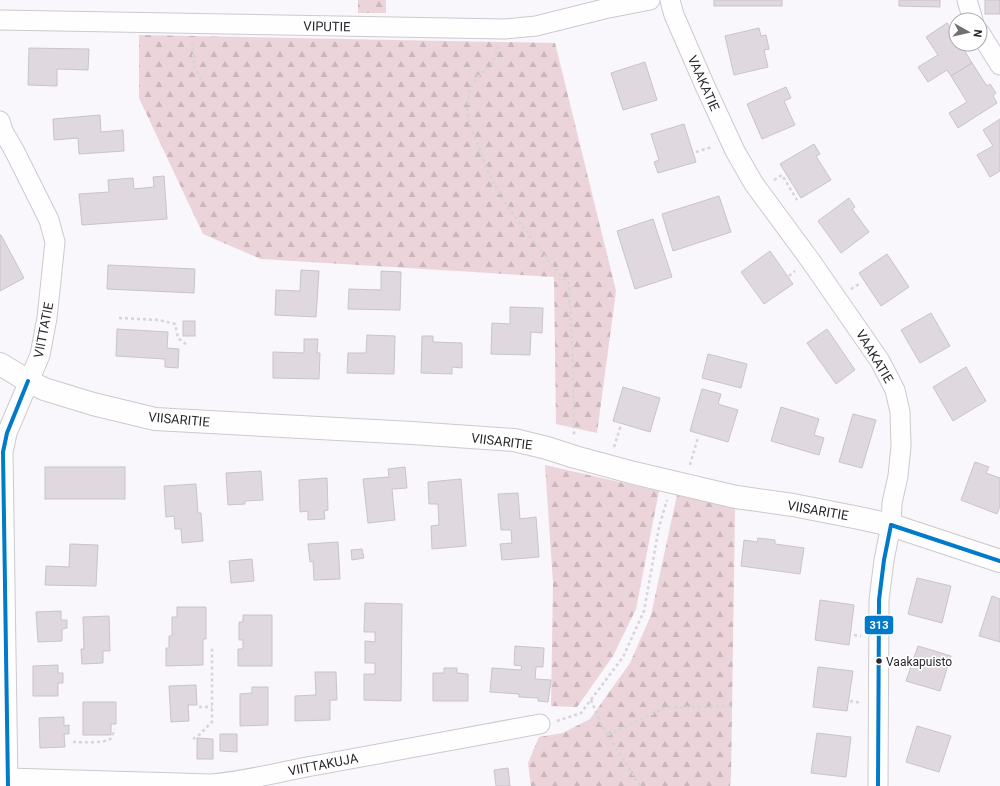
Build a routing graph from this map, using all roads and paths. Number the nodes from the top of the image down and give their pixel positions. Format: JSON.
{"nodes":[{"id":1,"x":650,"y":0,"type":"edge"},
{"id":2,"x":670,"y":0,"type":"edge"},
{"id":3,"x":967,"y":0,"type":"edge"},
{"id":4,"x":971,"y":12,"type":"edge"},
{"id":5,"x":0,"y":20,"type":"edge"},
{"id":6,"x":193,"y":24,"type":"junction"},
{"id":7,"x":512,"y":28,"type":"junction"},
{"id":8,"x":988,"y":46,"type":"edge"},
{"id":9,"x":1000,"y":65,"type":"edge"},
{"id":10,"x":203,"y":82,"type":"dead end"},
{"id":11,"x":0,"y":121,"type":"edge"},
{"id":12,"x":759,"y":191,"type":"junction"},
{"id":13,"x":797,"y":200,"type":"dead end"},
{"id":14,"x":120,"y":318,"type":"dead end"},
{"id":15,"x":187,"y":345,"type":"dead end"},
{"id":16,"x":0,"y":364,"type":"edge"},
{"id":17,"x":28,"y":381,"type":"junction"},
{"id":18,"x":621,"y":425,"type":"dead end"},
{"id":19,"x":698,"y":437,"type":"dead end"},
{"id":20,"x":612,"y":452,"type":"dead end"},
{"id":21,"x":575,"y":457,"type":"junction"},
{"id":22,"x":680,"y":476,"type":"junction"},
{"id":23,"x":891,"y":525,"type":"junction"},
{"id":24,"x":1000,"y":561,"type":"edge"},
{"id":25,"x":2,"y":589,"type":"edge"},
{"id":26,"x":212,"y":648,"type":"dead end"},
{"id":27,"x":591,"y":700,"type":"junction"},
{"id":28,"x":732,"y":706,"type":"dead end"},
{"id":29,"x":199,"y":707,"type":"dead end"},
{"id":30,"x":212,"y":707,"type":"junction"},
{"id":31,"x":540,"y":724,"type":"joint"},
{"id":32,"x":114,"y":728,"type":"dead end"},
{"id":33,"x":608,"y":735,"type":"junction"},
{"id":34,"x":192,"y":739,"type":"dead end"},
{"id":35,"x":73,"y":742,"type":"dead end"},
{"id":36,"x":8,"y":782,"type":"edge"},
{"id":37,"x":640,"y":786,"type":"edge"},
{"id":38,"x":878,"y":786,"type":"edge"}],
"edges":[{"from":1,"to":7,"type":"street","name":"VIPUTIE"},
{"from":2,"to":12,"type":"street","name":"VAAKATIE"},
{"from":3,"to":4,"type":"street"},
{"from":5,"to":6,"type":"street","name":"VIPUTIE"},
{"from":6,"to":7,"type":"street","name":"VIPUTIE"},
{"from":6,"to":10,"type":"path"},
{"from":7,"to":21,"type":"path"},
{"from":8,"to":9,"type":"street"},
{"from":11,"to":17,"type":"street","name":"VIITTATIE"},
{"from":12,"to":13,"type":"path"},
{"from":12,"to":23,"type":"street","name":"VAAKATIE"},
{"from":14,"to":15,"type":"path"},
{"from":16,"to":17,"type":"street","name":"VIISARITIE"},
{"from":17,"to":21,"type":"street","name":"VIISARITIE"},
{"from":17,"to":25,"type":"street","name":"VIITTATIE"},
{"from":18,"to":20,"type":"path"},
{"from":19,"to":22,"type":"path"},
{"from":21,"to":22,"type":"street","name":"VIISARITIE"},
{"from":22,"to":23,"type":"street","name":"VIISARITIE"},
{"from":22,"to":27,"type":"path"},
{"from":23,"to":24,"type":"street","name":"VIISARITIE"},
{"from":23,"to":38,"type":"street","name":"VAAKATIE"},
{"from":25,"to":36,"type":"street","name":"VIITTATIE"},
{"from":26,"to":30,"type":"path"},
{"from":27,"to":31,"type":"path"},
{"from":27,"to":33,"type":"path"},
{"from":28,"to":33,"type":"path"},
{"from":29,"to":30,"type":"path"},
{"from":30,"to":34,"type":"path"},
{"from":31,"to":36,"type":"street","name":"VIITTAKUJA"},
{"from":32,"to":35,"type":"path"},
{"from":33,"to":37,"type":"path"}]}
